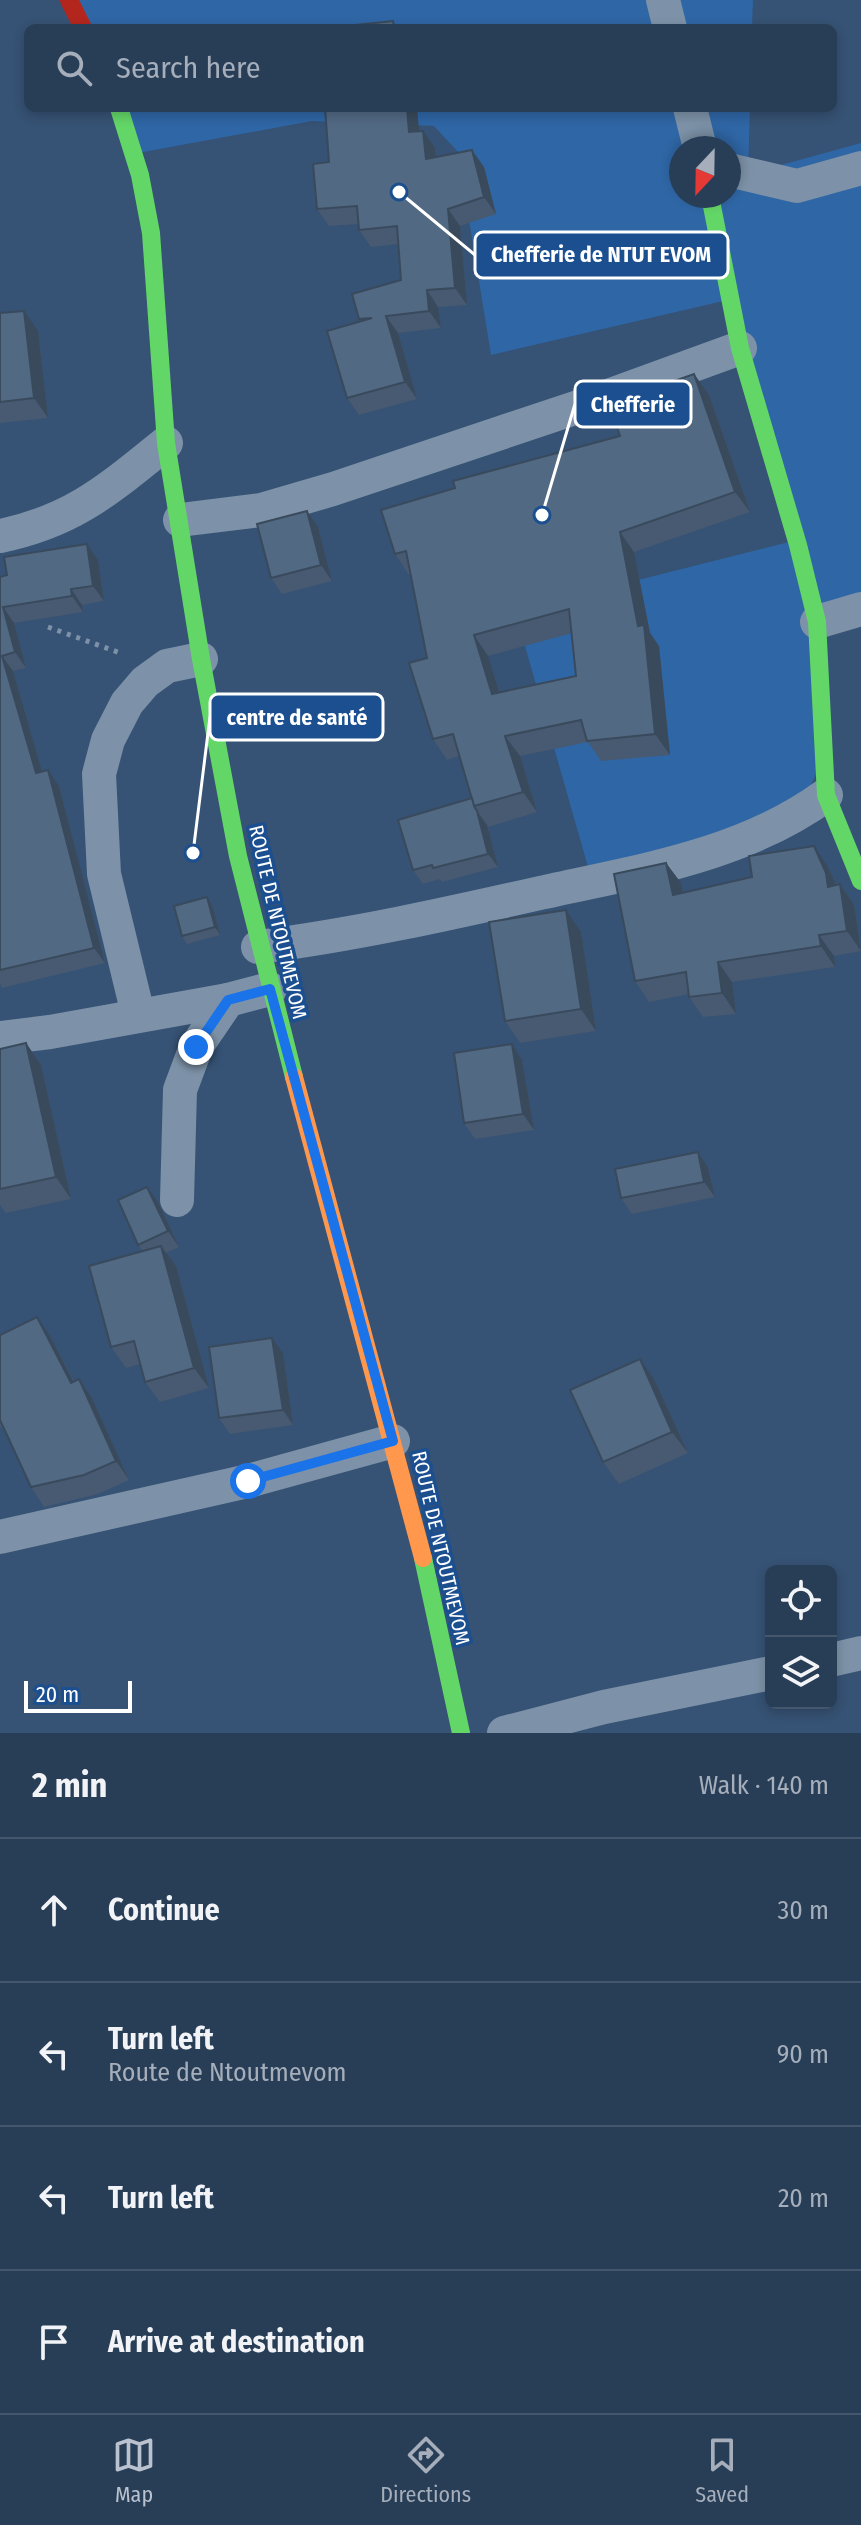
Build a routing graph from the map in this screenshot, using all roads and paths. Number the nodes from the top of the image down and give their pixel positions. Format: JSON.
{"nodes":[{"id":1,"x":663,"y":0,"type":"edge"},
{"id":2,"x":669,"y":24,"type":"edge"},
{"id":3,"x":120,"y":112,"type":"edge"},
{"id":4,"x":691,"y":112,"type":"edge"},
{"id":5,"x":697,"y":136,"type":"edge"},
{"id":6,"x":861,"y":168,"type":"edge"},
{"id":7,"x":741,"y":173,"type":"edge"},
{"id":8,"x":712,"y":208,"type":"edge"},
{"id":9,"x":740,"y":348,"type":"junction"},
{"id":10,"x":166,"y":443,"type":"junction"},
{"id":11,"x":180,"y":520,"type":"junction"},
{"id":12,"x":0,"y":536,"type":"edge"},
{"id":13,"x":861,"y":609,"type":"edge"},
{"id":14,"x":817,"y":622,"type":"junction"},
{"id":15,"x":48,"y":627,"type":"dead end"},
{"id":16,"x":201,"y":659,"type":"junction"},
{"id":17,"x":167,"y":666,"type":"junction"},
{"id":18,"x":826,"y":795,"type":"junction"},
{"id":19,"x":861,"y":881,"type":"edge"},
{"id":20,"x":258,"y":947,"type":"junction"},
{"id":21,"x":270,"y":989,"type":"junction"},
{"id":22,"x":228,"y":1000,"type":"junction"},
{"id":23,"x":138,"y":1014,"type":"junction"},
{"id":24,"x":0,"y":1038,"type":"edge"},
{"id":25,"x":177,"y":1200,"type":"dead end"},
{"id":26,"x":393,"y":1441,"type":"junction"},
{"id":27,"x":0,"y":1537,"type":"edge"},
{"id":28,"x":861,"y":1653,"type":"edge"},
{"id":29,"x":837,"y":1659,"type":"edge"},
{"id":30,"x":765,"y":1674,"type":"edge"},
{"id":31,"x":461,"y":1733,"type":"edge"},
{"id":32,"x":504,"y":1733,"type":"edge"}],
"edges":[{"from":1,"to":2,"type":"street"},
{"from":3,"to":10,"type":"street","name":"ROUTE DE NTOUTMEVOM"},
{"from":4,"to":5,"type":"street"},
{"from":6,"to":7,"type":"street"},
{"from":8,"to":9,"type":"street"},
{"from":9,"to":11,"type":"street"},
{"from":9,"to":14,"type":"street"},
{"from":10,"to":11,"type":"street","name":"ROUTE DE NTOUTMEVOM"},
{"from":10,"to":12,"type":"street"},
{"from":11,"to":16,"type":"street","name":"ROUTE DE NTOUTMEVOM"},
{"from":13,"to":14,"type":"street"},
{"from":14,"to":18,"type":"street"},
{"from":15,"to":17,"type":"path"},
{"from":16,"to":17,"type":"street"},
{"from":16,"to":20,"type":"street","name":"ROUTE DE NTOUTMEVOM"},
{"from":17,"to":23,"type":"street"},
{"from":18,"to":19,"type":"street"},
{"from":18,"to":20,"type":"street"},
{"from":20,"to":21,"type":"street","name":"ROUTE DE NTOUTMEVOM"},
{"from":21,"to":22,"type":"street"},
{"from":21,"to":26,"type":"street","name":"ROUTE DE NTOUTMEVOM"},
{"from":22,"to":23,"type":"street"},
{"from":22,"to":25,"type":"street"},
{"from":23,"to":24,"type":"street"},
{"from":26,"to":27,"type":"street"},
{"from":26,"to":31,"type":"street","name":"ROUTE DE NTOUTMEVOM"},
{"from":28,"to":29,"type":"street"},
{"from":30,"to":32,"type":"street"}]}
